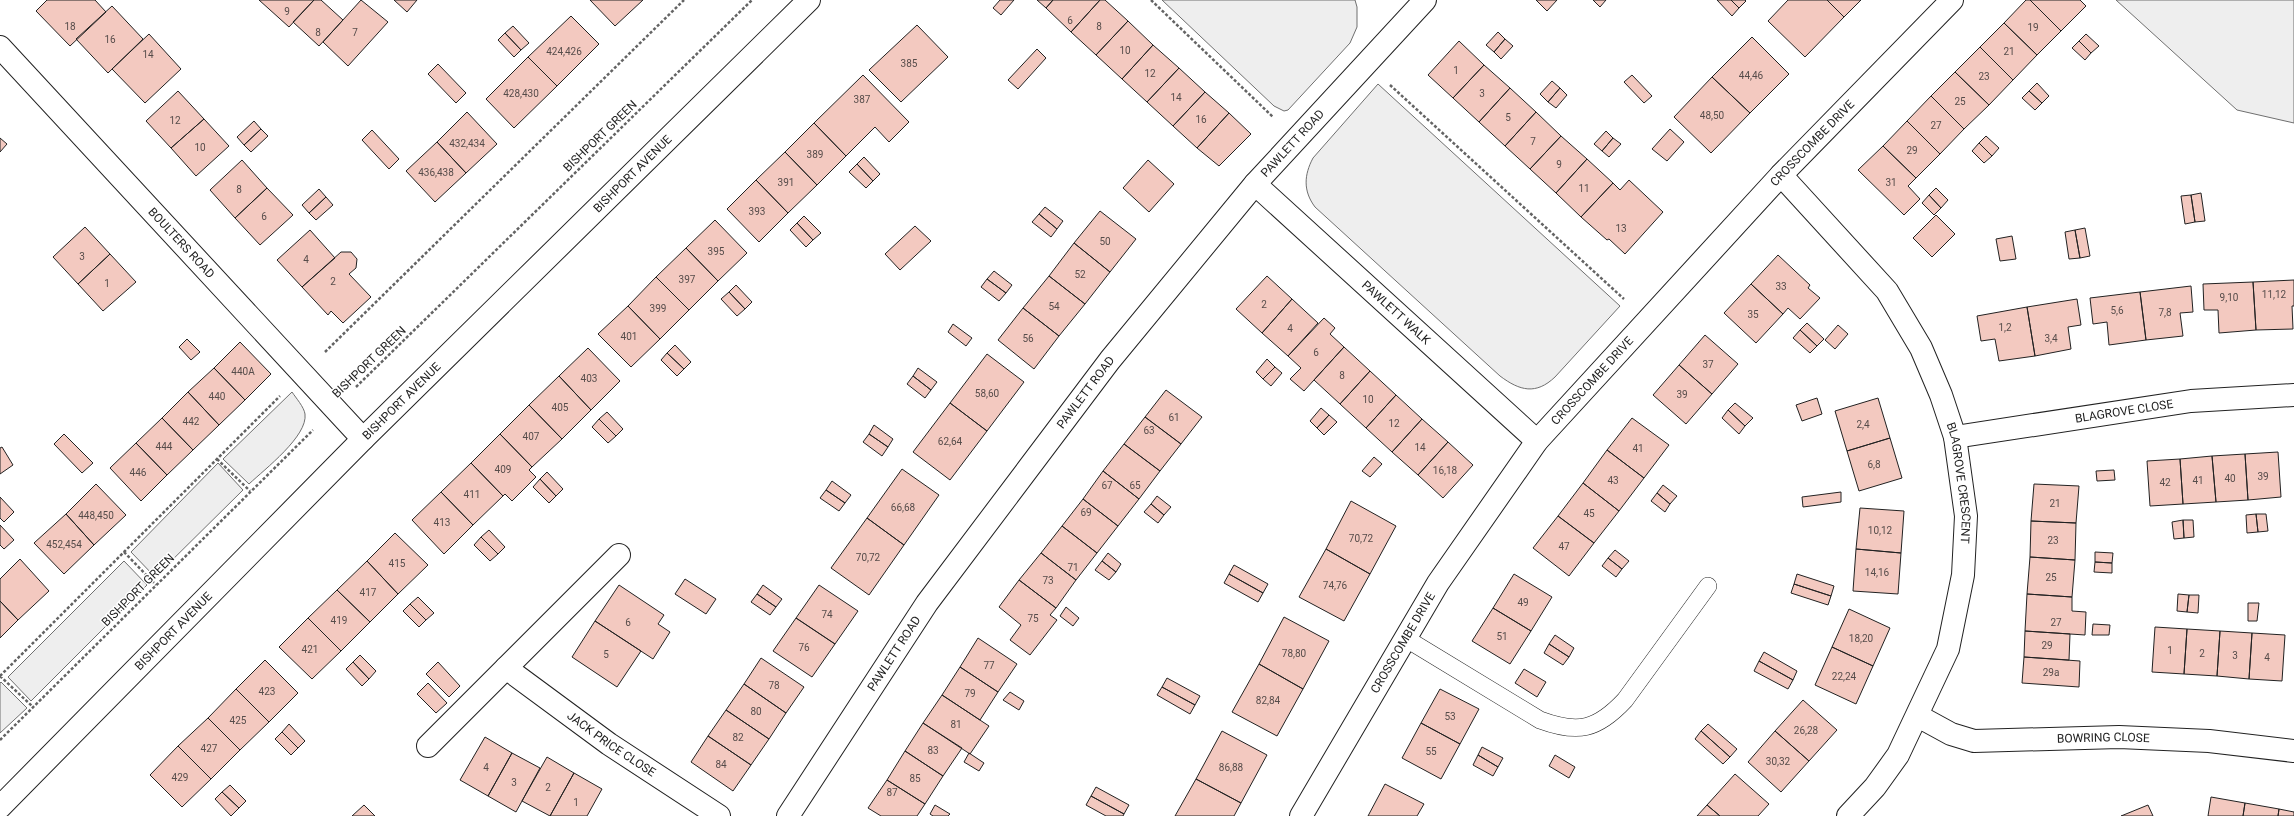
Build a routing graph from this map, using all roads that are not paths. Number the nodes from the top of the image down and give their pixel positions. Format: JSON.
{"nodes":[{"id":1,"x":809,"y":0,"type":"edge"},
{"id":2,"x":1952,"y":0,"type":"edge"},
{"id":3,"x":1414,"y":4,"type":"edge"},
{"id":4,"x":0,"y":47,"type":"edge"},
{"id":5,"x":1781,"y":175,"type":"junction"},
{"id":6,"x":1255,"y":184,"type":"junction"},
{"id":7,"x":2294,"y":395,"type":"edge"},
{"id":8,"x":1955,"y":437,"type":"junction"},
{"id":9,"x":363,"y":439,"type":"junction"},
{"id":10,"x":1537,"y":441,"type":"junction"},
{"id":11,"x":619,"y":555,"type":"dead end"},
{"id":12,"x":1708,"y":586,"type":"dead end"},
{"id":13,"x":1405,"y":638,"type":"junction"},
{"id":14,"x":506,"y":668,"type":"junction"},
{"id":15,"x":1918,"y":716,"type":"junction"},
{"id":16,"x":428,"y":746,"type":"dead end"},
{"id":17,"x":2294,"y":751,"type":"edge"},
{"id":18,"x":0,"y":807,"type":"edge"},
{"id":19,"x":719,"y":816,"type":"edge"},
{"id":20,"x":788,"y":816,"type":"edge"},
{"id":21,"x":1301,"y":816,"type":"edge"},
{"id":22,"x":1848,"y":816,"type":"edge"}],
"edges":[{"from":1,"to":9,"type":"street","name":"BISHPORT AVENUE"},
{"from":2,"to":5,"type":"street","name":"CROSSCOMBE DRIVE"},
{"from":3,"to":6,"type":"street","name":"PAWLETT ROAD"},
{"from":4,"to":9,"type":"street","name":"BOULTERS ROAD"},
{"from":5,"to":8,"type":"street","name":"BLAGROVE CRESCENT"},
{"from":5,"to":10,"type":"street","name":"CROSSCOMBE DRIVE"},
{"from":6,"to":10,"type":"street","name":"PAWLETT WALK"},
{"from":6,"to":20,"type":"street","name":"PAWLETT ROAD"},
{"from":7,"to":8,"type":"street","name":"BLAGROVE CLOSE"},
{"from":8,"to":15,"type":"street","name":"BLAGROVE CRESCENT"},
{"from":9,"to":18,"type":"street","name":"BISHPORT AVENUE"},
{"from":10,"to":13,"type":"street","name":"CROSSCOMBE DRIVE"},
{"from":11,"to":14,"type":"street"},
{"from":12,"to":13,"type":"lane"},
{"from":13,"to":21,"type":"street","name":"CROSSCOMBE DRIVE"},
{"from":14,"to":16,"type":"street"},
{"from":14,"to":19,"type":"street","name":"JACK PRICE CLOSE"},
{"from":15,"to":17,"type":"street","name":"BOWRING CLOSE"},
{"from":15,"to":22,"type":"street","name":"BLAGROVE CRESCENT"}]}
